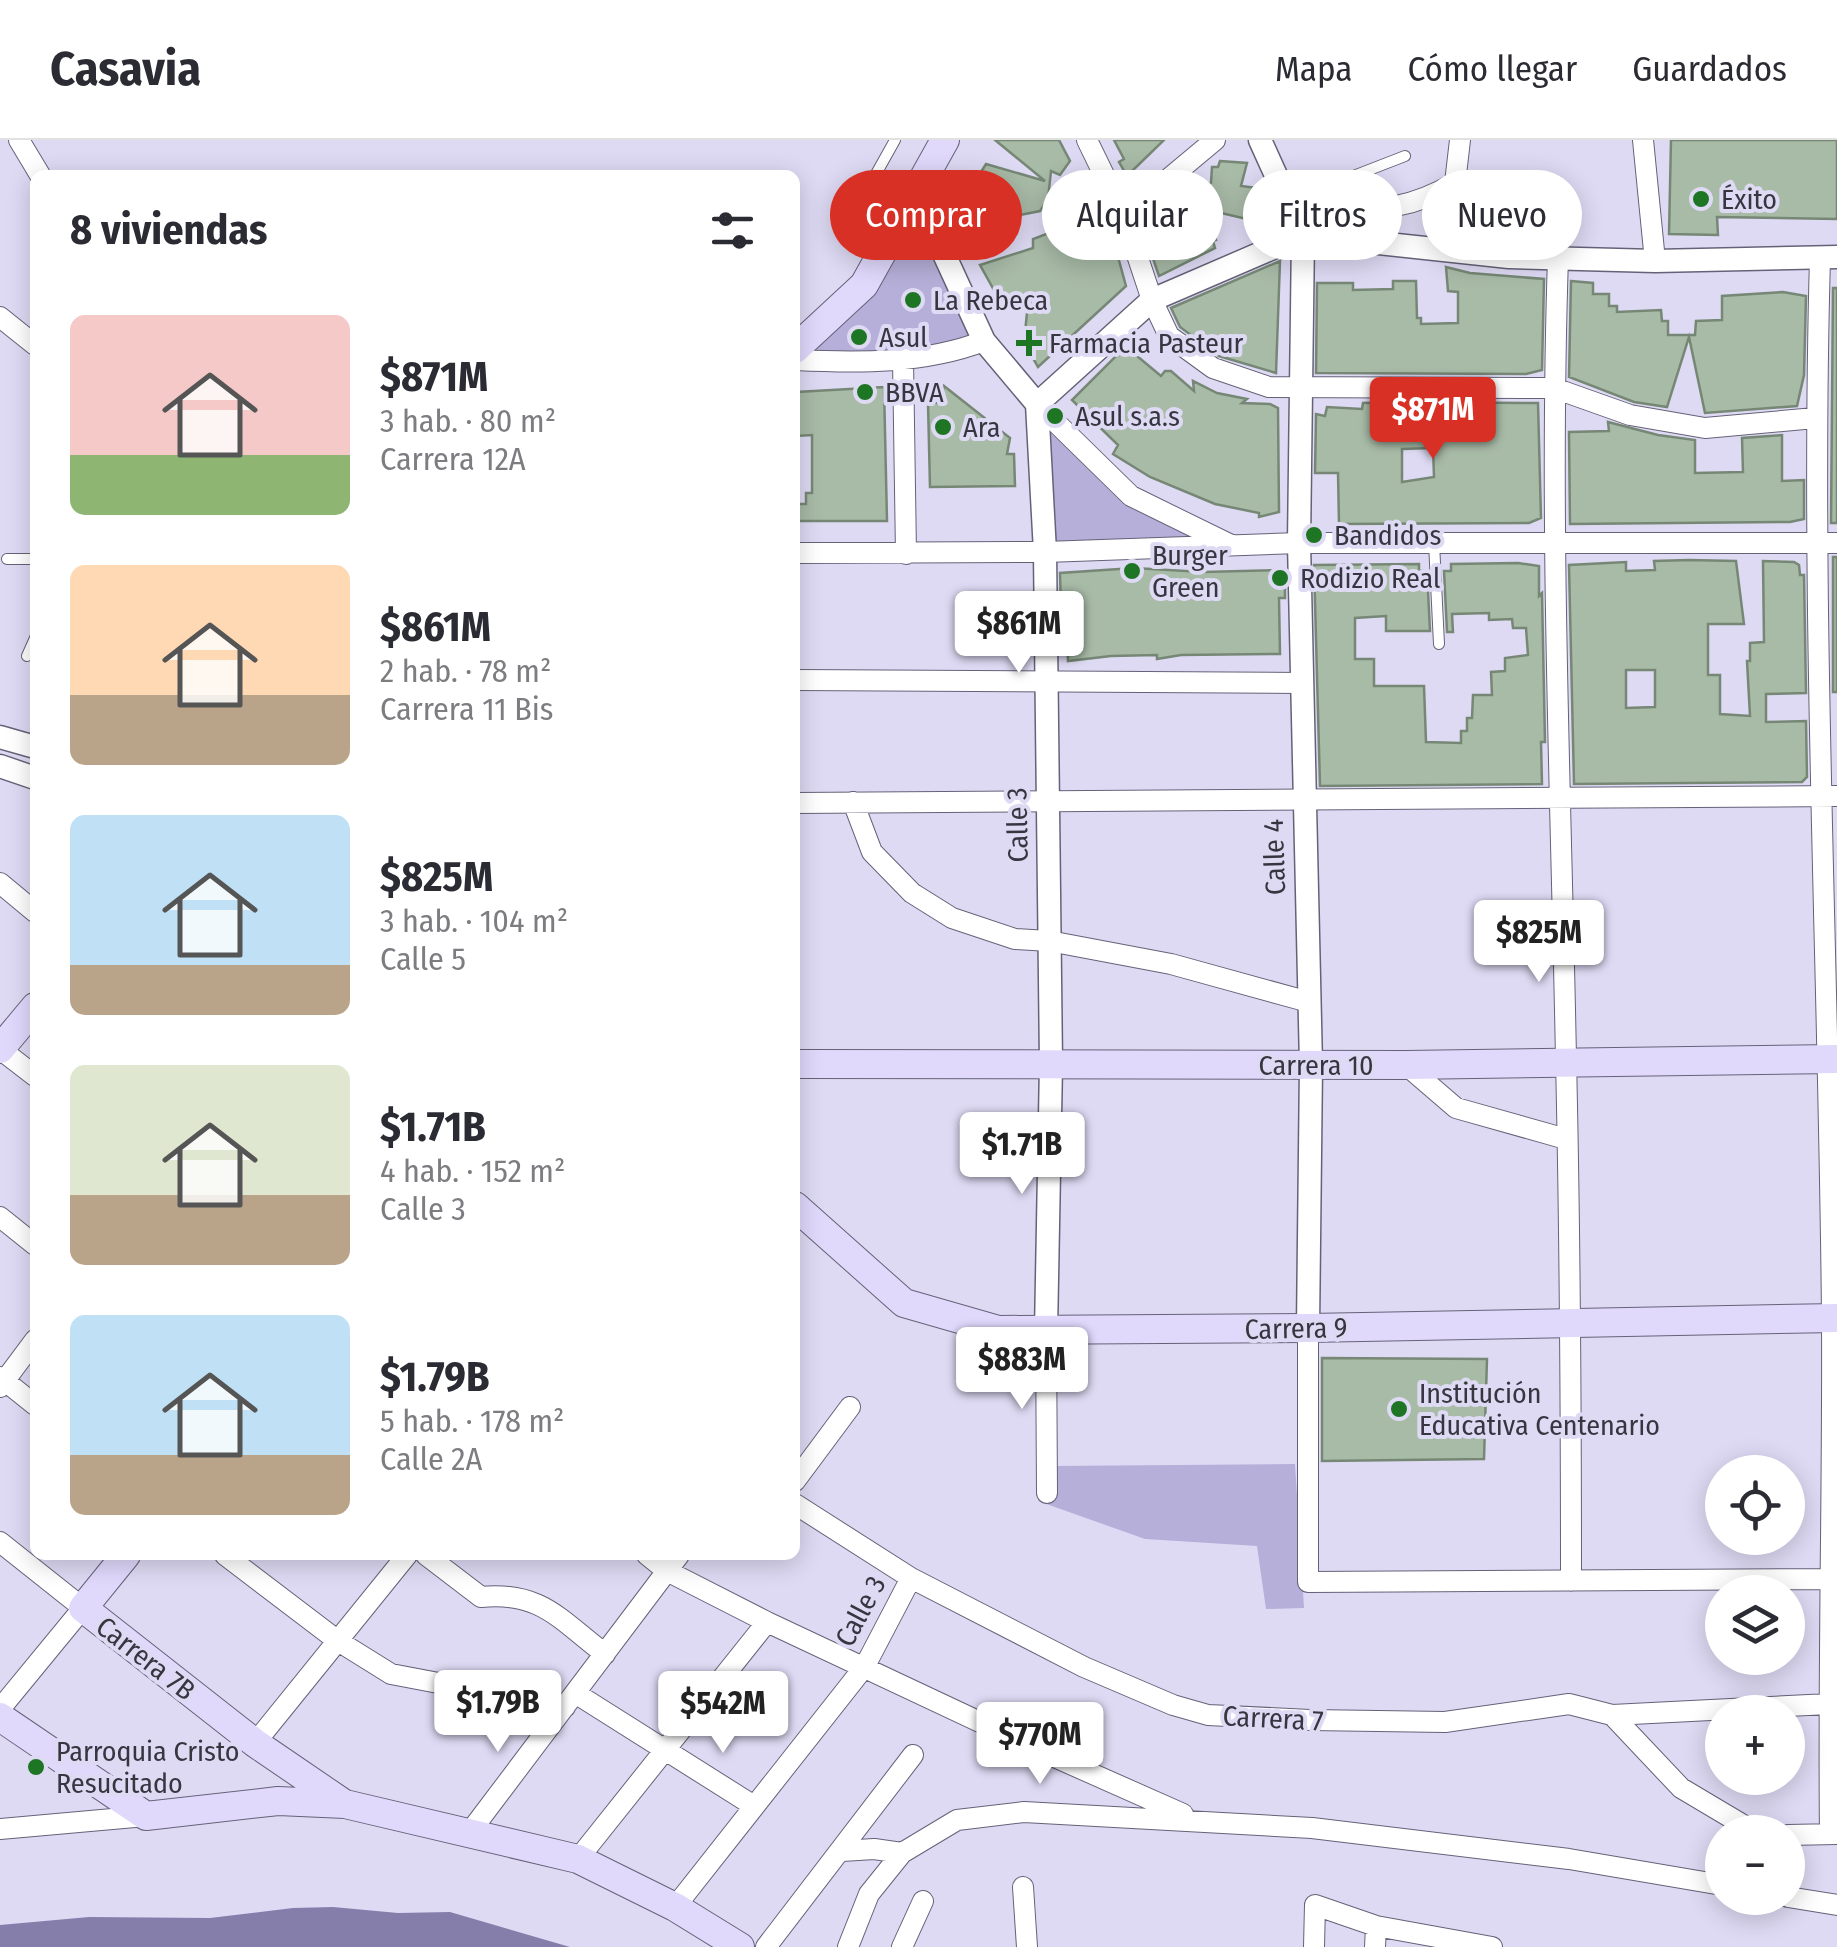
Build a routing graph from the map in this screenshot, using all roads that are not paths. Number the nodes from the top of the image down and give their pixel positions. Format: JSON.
{"nodes":[{"id":1,"x":19,"y":140,"type":"edge"},
{"id":2,"x":894,"y":140,"type":"edge"},
{"id":3,"x":945,"y":140,"type":"edge"},
{"id":4,"x":1087,"y":140,"type":"edge"},
{"id":5,"x":1216,"y":140,"type":"edge"},
{"id":6,"x":1260,"y":140,"type":"edge"},
{"id":7,"x":1460,"y":140,"type":"edge"},
{"id":8,"x":1643,"y":140,"type":"edge"},
{"id":9,"x":1405,"y":156,"type":"dead end"},
{"id":10,"x":37,"y":170,"type":"edge"},
{"id":11,"x":878,"y":170,"type":"edge"},
{"id":12,"x":928,"y":170,"type":"edge"},
{"id":13,"x":1102,"y":170,"type":"edge"},
{"id":14,"x":1180,"y":170,"type":"edge"},
{"id":15,"x":1276,"y":170,"type":"edge"},
{"id":16,"x":1369,"y":170,"type":"edge"},
{"id":17,"x":1402,"y":206,"type":"edge"},
{"id":18,"x":1828,"y":258,"type":"edge"},
{"id":19,"x":1582,"y":259,"type":"edge"},
{"id":20,"x":878,"y":260,"type":"edge"},
{"id":21,"x":946,"y":260,"type":"edge"},
{"id":22,"x":1139,"y":260,"type":"edge"},
{"id":23,"x":1250,"y":260,"type":"edge"},
{"id":24,"x":1309,"y":260,"type":"edge"},
{"id":25,"x":1558,"y":260,"type":"edge"},
{"id":26,"x":1656,"y":262,"type":"junction"},
{"id":27,"x":1152,"y":300,"type":"junction"},
{"id":28,"x":0,"y":317,"type":"edge"},
{"id":29,"x":30,"y":340,"type":"edge"},
{"id":30,"x":984,"y":341,"type":"junction"},
{"id":31,"x":800,"y":344,"type":"edge"},
{"id":32,"x":903,"y":359,"type":"junction"},
{"id":33,"x":800,"y":360,"type":"edge"},
{"id":34,"x":1301,"y":386,"type":"junction"},
{"id":35,"x":1554,"y":388,"type":"junction"},
{"id":36,"x":1037,"y":404,"type":"junction"},
{"id":37,"x":1816,"y":418,"type":"junction"},
{"id":38,"x":1298,"y":543,"type":"junction"},
{"id":39,"x":1434,"y":543,"type":"junction"},
{"id":40,"x":1556,"y":543,"type":"junction"},
{"id":41,"x":1827,"y":543,"type":"edge"},
{"id":42,"x":1232,"y":546,"type":"junction"},
{"id":43,"x":800,"y":552,"type":"edge"},
{"id":44,"x":1045,"y":552,"type":"junction"},
{"id":45,"x":906,"y":554,"type":"junction"},
{"id":46,"x":7,"y":558,"type":"dead end"},
{"id":47,"x":30,"y":559,"type":"edge"},
{"id":48,"x":1439,"y":644,"type":"dead end"},
{"id":49,"x":30,"y":651,"type":"edge"},
{"id":50,"x":28,"y":656,"type":"dead end"},
{"id":51,"x":800,"y":680,"type":"edge"},
{"id":52,"x":1045,"y":680,"type":"junction"},
{"id":53,"x":1303,"y":683,"type":"junction"},
{"id":54,"x":0,"y":737,"type":"edge"},
{"id":55,"x":30,"y":745,"type":"edge"},
{"id":56,"x":0,"y":766,"type":"edge"},
{"id":57,"x":30,"y":776,"type":"edge"},
{"id":58,"x":1828,"y":796,"type":"edge"},
{"id":59,"x":1302,"y":798,"type":"junction"},
{"id":60,"x":1558,"y":798,"type":"junction"},
{"id":61,"x":1047,"y":800,"type":"junction"},
{"id":62,"x":853,"y":802,"type":"junction"},
{"id":63,"x":800,"y":804,"type":"edge"},
{"id":64,"x":0,"y":883,"type":"edge"},
{"id":65,"x":30,"y":908,"type":"edge"},
{"id":66,"x":1049,"y":941,"type":"junction"},
{"id":67,"x":1309,"y":1002,"type":"junction"},
{"id":68,"x":30,"y":1013,"type":"edge"},
{"id":69,"x":0,"y":1049,"type":"edge"},
{"id":70,"x":1831,"y":1059,"type":"edge"},
{"id":71,"x":1566,"y":1062,"type":"junction"},
{"id":72,"x":800,"y":1064,"type":"edge"},
{"id":73,"x":1051,"y":1064,"type":"junction"},
{"id":74,"x":1310,"y":1065,"type":"junction"},
{"id":75,"x":1406,"y":1065,"type":"junction"},
{"id":76,"x":30,"y":1072,"type":"edge"},
{"id":77,"x":1566,"y":1138,"type":"junction"},
{"id":78,"x":800,"y":1210,"type":"edge"},
{"id":79,"x":0,"y":1217,"type":"edge"},
{"id":80,"x":30,"y":1241,"type":"edge"},
{"id":81,"x":1834,"y":1318,"type":"edge"},
{"id":82,"x":1570,"y":1322,"type":"junction"},
{"id":83,"x":1308,"y":1328,"type":"junction"},
{"id":84,"x":1046,"y":1332,"type":"junction"},
{"id":85,"x":30,"y":1346,"type":"edge"},
{"id":86,"x":2,"y":1382,"type":"edge"},
{"id":87,"x":30,"y":1401,"type":"edge"},
{"id":88,"x":850,"y":1408,"type":"dead end"},
{"id":89,"x":800,"y":1474,"type":"edge"},
{"id":90,"x":1047,"y":1493,"type":"dead end"},
{"id":91,"x":800,"y":1507,"type":"edge"},
{"id":92,"x":0,"y":1542,"type":"edge"},
{"id":93,"x":122,"y":1560,"type":"edge"},
{"id":94,"x":231,"y":1560,"type":"edge"},
{"id":95,"x":403,"y":1560,"type":"edge"},
{"id":96,"x":433,"y":1560,"type":"edge"},
{"id":97,"x":673,"y":1563,"type":"edge"},
{"id":98,"x":911,"y":1578,"type":"junction"},
{"id":99,"x":1834,"y":1580,"type":"edge"},
{"id":100,"x":1571,"y":1581,"type":"junction"},
{"id":101,"x":83,"y":1608,"type":"junction"},
{"id":102,"x":768,"y":1622,"type":"junction"},
{"id":103,"x":338,"y":1642,"type":"junction"},
{"id":104,"x":605,"y":1654,"type":"junction"},
{"id":105,"x":865,"y":1666,"type":"junction"},
{"id":106,"x":570,"y":1700,"type":"junction"},
{"id":107,"x":1828,"y":1704,"type":"junction"},
{"id":108,"x":0,"y":1709,"type":"edge"},
{"id":109,"x":1612,"y":1715,"type":"junction"},
{"id":110,"x":0,"y":1717,"type":"edge"},
{"id":111,"x":255,"y":1743,"type":"junction"},
{"id":112,"x":665,"y":1747,"type":"junction"},
{"id":113,"x":913,"y":1754,"type":"dead end"},
{"id":114,"x":344,"y":1804,"type":"junction"},
{"id":115,"x":754,"y":1806,"type":"junction"},
{"id":116,"x":1726,"y":1815,"type":"edge"},
{"id":117,"x":146,"y":1816,"type":"junction"},
{"id":118,"x":1199,"y":1820,"type":"junction"},
{"id":119,"x":0,"y":1829,"type":"edge"},
{"id":120,"x":470,"y":1832,"type":"junction"},
{"id":121,"x":1834,"y":1834,"type":"edge"},
{"id":122,"x":1805,"y":1835,"type":"edge"},
{"id":123,"x":842,"y":1851,"type":"junction"},
{"id":124,"x":902,"y":1852,"type":"junction"},
{"id":125,"x":578,"y":1859,"type":"junction"},
{"id":126,"x":1705,"y":1882,"type":"edge"},
{"id":127,"x":1023,"y":1888,"type":"dead end"},
{"id":128,"x":1805,"y":1899,"type":"edge"},
{"id":129,"x":924,"y":1901,"type":"dead end"},
{"id":130,"x":1837,"y":1905,"type":"edge"},
{"id":131,"x":675,"y":1907,"type":"junction"},
{"id":132,"x":1376,"y":1936,"type":"edge"},
{"id":133,"x":740,"y":1947,"type":"edge"},
{"id":134,"x":766,"y":1947,"type":"edge"},
{"id":135,"x":848,"y":1947,"type":"edge"},
{"id":136,"x":902,"y":1947,"type":"edge"},
{"id":137,"x":1027,"y":1947,"type":"edge"},
{"id":138,"x":1314,"y":1947,"type":"edge"},
{"id":139,"x":1492,"y":1947,"type":"edge"}],
"edges":[{"from":1,"to":10,"type":"street"},
{"from":2,"to":11,"type":"lane"},
{"from":3,"to":12,"type":"main road"},
{"from":4,"to":13,"type":"street"},
{"from":5,"to":14,"type":"street"},
{"from":6,"to":15,"type":"street","name":"Calle 4"},
{"from":7,"to":17,"type":"street"},
{"from":8,"to":26,"type":"street"},
{"from":9,"to":16,"type":"lane"},
{"from":18,"to":26,"type":"street"},
{"from":18,"to":37,"type":"street"},
{"from":19,"to":26,"type":"street"},
{"from":20,"to":31,"type":"main road"},
{"from":21,"to":30,"type":"street"},
{"from":22,"to":27,"type":"street"},
{"from":23,"to":27,"type":"street"},
{"from":24,"to":34,"type":"street","name":"Calle 4"},
{"from":25,"to":35,"type":"street"},
{"from":27,"to":34,"type":"street"},
{"from":27,"to":36,"type":"street"},
{"from":28,"to":29,"type":"street"},
{"from":30,"to":32,"type":"street"},
{"from":30,"to":36,"type":"street"},
{"from":32,"to":33,"type":"street"},
{"from":32,"to":45,"type":"street"},
{"from":34,"to":35,"type":"street"},
{"from":34,"to":38,"type":"street","name":"Calle 4"},
{"from":35,"to":37,"type":"street"},
{"from":35,"to":40,"type":"street"},
{"from":36,"to":42,"type":"street"},
{"from":36,"to":44,"type":"street","name":"Calle 3"},
{"from":37,"to":41,"type":"street"},
{"from":38,"to":39,"type":"street"},
{"from":38,"to":42,"type":"street"},
{"from":38,"to":53,"type":"street","name":"Calle 4"},
{"from":39,"to":40,"type":"street"},
{"from":39,"to":48,"type":"lane"},
{"from":40,"to":41,"type":"street"},
{"from":40,"to":60,"type":"street"},
{"from":41,"to":58,"type":"street"},
{"from":42,"to":44,"type":"street"},
{"from":43,"to":45,"type":"street"},
{"from":44,"to":45,"type":"street"},
{"from":44,"to":52,"type":"street","name":"Calle 3"},
{"from":46,"to":47,"type":"lane"},
{"from":49,"to":50,"type":"lane"},
{"from":51,"to":52,"type":"street"},
{"from":52,"to":53,"type":"street"},
{"from":52,"to":61,"type":"street","name":"Calle 3"},
{"from":53,"to":59,"type":"street","name":"Calle 4"},
{"from":54,"to":55,"type":"street"},
{"from":56,"to":57,"type":"street"},
{"from":58,"to":60,"type":"street"},
{"from":58,"to":70,"type":"street"},
{"from":59,"to":60,"type":"street"},
{"from":59,"to":61,"type":"street"},
{"from":59,"to":67,"type":"street","name":"Calle 4"},
{"from":60,"to":71,"type":"street"},
{"from":61,"to":62,"type":"street"},
{"from":61,"to":66,"type":"street","name":"Calle 3"},
{"from":62,"to":63,"type":"street"},
{"from":62,"to":66,"type":"street"},
{"from":64,"to":65,"type":"street"},
{"from":66,"to":67,"type":"street"},
{"from":66,"to":73,"type":"street","name":"Calle 3"},
{"from":67,"to":74,"type":"street","name":"Calle 4"},
{"from":68,"to":69,"type":"main road"},
{"from":69,"to":76,"type":"street"},
{"from":70,"to":71,"type":"main road","name":"Carrera 10"},
{"from":70,"to":81,"type":"street"},
{"from":71,"to":75,"type":"main road","name":"Carrera 10"},
{"from":71,"to":77,"type":"street"},
{"from":72,"to":73,"type":"main road","name":"Carrera 10"},
{"from":73,"to":74,"type":"main road","name":"Carrera 10"},
{"from":73,"to":84,"type":"street","name":"Calle 3"},
{"from":74,"to":75,"type":"main road","name":"Carrera 10"},
{"from":74,"to":83,"type":"street","name":"Calle 4"},
{"from":75,"to":77,"type":"street"},
{"from":77,"to":82,"type":"street"},
{"from":78,"to":84,"type":"main road","name":"Carrera 9"},
{"from":79,"to":80,"type":"street"},
{"from":81,"to":82,"type":"main road","name":"Carrera 9"},
{"from":81,"to":99,"type":"street"},
{"from":82,"to":83,"type":"main road","name":"Carrera 9"},
{"from":82,"to":100,"type":"street"},
{"from":83,"to":84,"type":"main road","name":"Carrera 9"},
{"from":83,"to":100,"type":"street","name":"Calle 4"},
{"from":84,"to":90,"type":"street","name":"Calle 3"},
{"from":85,"to":86,"type":"street"},
{"from":86,"to":87,"type":"street"},
{"from":88,"to":89,"type":"street"},
{"from":91,"to":98,"type":"street","name":"Carrera 7"},
{"from":92,"to":101,"type":"street","name":"Carrera 7B"},
{"from":93,"to":101,"type":"main road"},
{"from":94,"to":103,"type":"street"},
{"from":95,"to":103,"type":"street"},
{"from":96,"to":104,"type":"street"},
{"from":97,"to":102,"type":"street"},
{"from":97,"to":104,"type":"street"},
{"from":98,"to":105,"type":"street","name":"Calle 3"},
{"from":98,"to":109,"type":"street","name":"Carrera 7"},
{"from":99,"to":100,"type":"street"},
{"from":99,"to":107,"type":"street"},
{"from":101,"to":108,"type":"street"},
{"from":101,"to":111,"type":"main road","name":"Carrera 7B"},
{"from":102,"to":105,"type":"street"},
{"from":102,"to":112,"type":"street"},
{"from":103,"to":106,"type":"street"},
{"from":103,"to":111,"type":"street"},
{"from":104,"to":106,"type":"street"},
{"from":105,"to":115,"type":"street","name":"Calle 3"},
{"from":105,"to":118,"type":"street"},
{"from":106,"to":112,"type":"street"},
{"from":106,"to":120,"type":"street"},
{"from":107,"to":109,"type":"street","name":"Carrera 7"},
{"from":107,"to":121,"type":"street"},
{"from":109,"to":116,"type":"street"},
{"from":110,"to":117,"type":"main road"},
{"from":111,"to":114,"type":"main road","name":"Carrera 7B"},
{"from":112,"to":115,"type":"street"},
{"from":112,"to":125,"type":"street"},
{"from":113,"to":123,"type":"street"},
{"from":114,"to":117,"type":"main road"},
{"from":114,"to":120,"type":"main road"},
{"from":115,"to":131,"type":"street","name":"Calle 3"},
{"from":117,"to":119,"type":"street"},
{"from":118,"to":124,"type":"street"},
{"from":118,"to":126,"type":"street"},
{"from":120,"to":125,"type":"main road"},
{"from":121,"to":122,"type":"street"},
{"from":123,"to":124,"type":"street"},
{"from":123,"to":134,"type":"street"},
{"from":124,"to":135,"type":"street"},
{"from":125,"to":131,"type":"main road"},
{"from":127,"to":137,"type":"street"},
{"from":128,"to":130,"type":"street"},
{"from":129,"to":136,"type":"street"},
{"from":131,"to":133,"type":"main road"},
{"from":132,"to":138,"type":"street"},
{"from":132,"to":139,"type":"street"}]}
